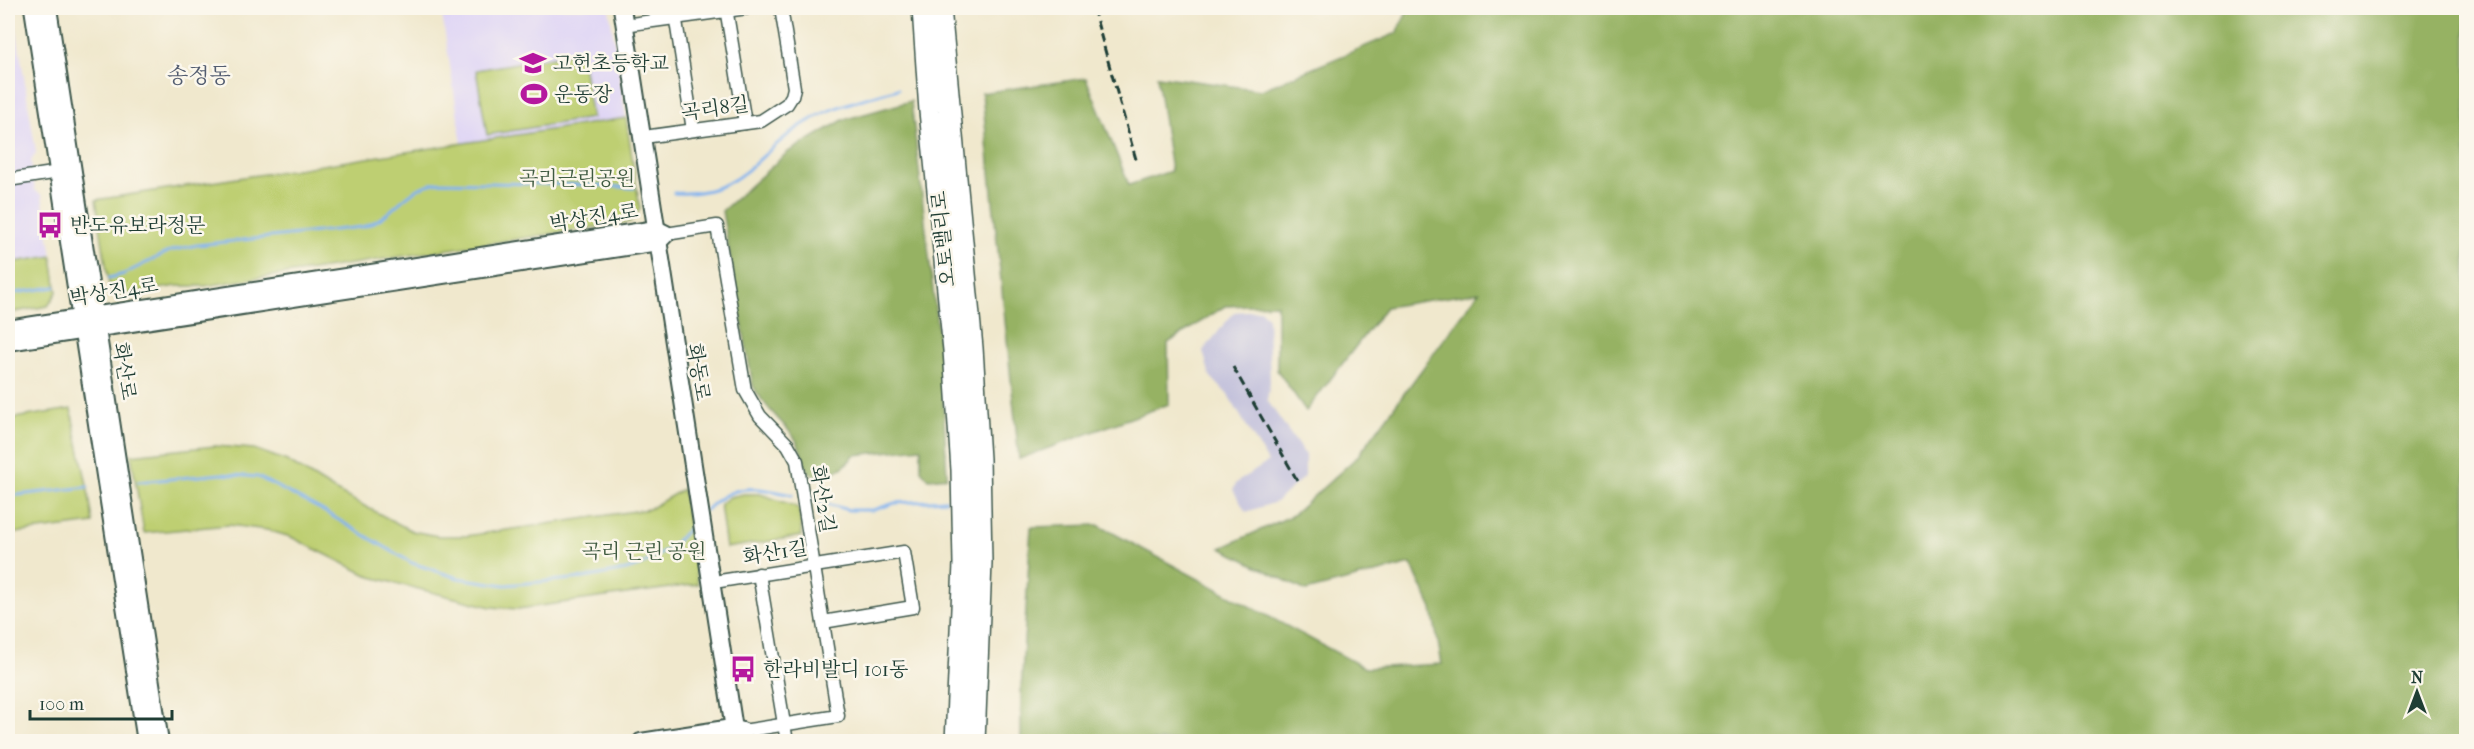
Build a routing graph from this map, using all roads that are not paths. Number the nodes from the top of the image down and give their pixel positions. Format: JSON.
{"nodes":[{"id":1,"x":33,"y":8,"type":"edge"},
{"id":2,"x":48,"y":8,"type":"edge"},
{"id":3,"x":622,"y":8,"type":"edge"},
{"id":4,"x":747,"y":8,"type":"edge"},
{"id":5,"x":781,"y":8,"type":"edge"},
{"id":6,"x":923,"y":8,"type":"edge"},
{"id":7,"x":940,"y":8,"type":"edge"},
{"id":8,"x":726,"y":9,"type":"edge"},
{"id":9,"x":674,"y":13,"type":"edge"},
{"id":10,"x":630,"y":19,"type":"edge"},
{"id":11,"x":936,"y":54,"type":"junction"},
{"id":12,"x":745,"y":123,"type":"junction"},
{"id":13,"x":693,"y":130,"type":"junction"},
{"id":14,"x":651,"y":136,"type":"junction"},
{"id":15,"x":58,"y":172,"type":"junction"},
{"id":16,"x":8,"y":180,"type":"edge"},
{"id":17,"x":660,"y":235,"type":"junction"},
{"id":18,"x":89,"y":323,"type":"junction"},
{"id":19,"x":8,"y":329,"type":"edge"},
{"id":20,"x":8,"y":342,"type":"edge"},
{"id":21,"x":705,"y":515,"type":"junction"},
{"id":22,"x":972,"y":521,"type":"junction"},
{"id":23,"x":814,"y":566,"type":"junction"},
{"id":24,"x":759,"y":574,"type":"junction"},
{"id":25,"x":720,"y":581,"type":"junction"},
{"id":26,"x":823,"y":622,"type":"junction"},
{"id":27,"x":784,"y":724,"type":"junction"},
{"id":28,"x":738,"y":736,"type":"edge"},
{"id":29,"x":146,"y":741,"type":"edge"},
{"id":30,"x":160,"y":741,"type":"edge"},
{"id":31,"x":641,"y":741,"type":"edge"},
{"id":32,"x":707,"y":741,"type":"edge"},
{"id":33,"x":787,"y":741,"type":"edge"},
{"id":34,"x":956,"y":741,"type":"edge"},
{"id":35,"x":974,"y":741,"type":"edge"}],
"edges":[{"from":1,"to":15,"type":"street","name":"화산로"},
{"from":2,"to":18,"type":"street","name":"화산로"},
{"from":3,"to":10,"type":"street","name":"화동로"},
{"from":4,"to":8,"type":"street"},
{"from":5,"to":12,"type":"street","name":"곡리8길"},
{"from":6,"to":11,"type":"highway","name":"오토밸리로"},
{"from":7,"to":11,"type":"highway","name":"오토밸리로"},
{"from":8,"to":9,"type":"street"},
{"from":8,"to":12,"type":"street"},
{"from":9,"to":10,"type":"street"},
{"from":9,"to":13,"type":"street"},
{"from":10,"to":14,"type":"street","name":"화동로"},
{"from":10,"to":17,"type":"street","name":"화동로"},
{"from":11,"to":22,"type":"highway","name":"오토밸리로"},
{"from":12,"to":13,"type":"street","name":"곡리8길"},
{"from":13,"to":14,"type":"street","name":"곡리8길"},
{"from":14,"to":17,"type":"street","name":"화동로"},
{"from":15,"to":16,"type":"street"},
{"from":15,"to":18,"type":"street","name":"화산로"},
{"from":17,"to":18,"type":"street","name":"박상진4로"},
{"from":17,"to":21,"type":"street","name":"화동로"},
{"from":17,"to":23,"type":"street","name":"화산2길"},
{"from":18,"to":19,"type":"street","name":"박상진4로"},
{"from":18,"to":20,"type":"street","name":"박상진4로"},
{"from":18,"to":29,"type":"street","name":"화산로"},
{"from":18,"to":30,"type":"street","name":"화산로"},
{"from":21,"to":25,"type":"street","name":"화동로"},
{"from":21,"to":28,"type":"street","name":"화동로"},
{"from":22,"to":34,"type":"highway"},
{"from":22,"to":35,"type":"highway"},
{"from":23,"to":24,"type":"street","name":"화산1길"},
{"from":23,"to":26,"type":"street","name":"화산2길"},
{"from":23,"to":26,"type":"street","name":"화산1길"},
{"from":24,"to":25,"type":"street","name":"화산1길"},
{"from":24,"to":27,"type":"street"},
{"from":25,"to":28,"type":"street","name":"화동로"},
{"from":26,"to":27,"type":"street","name":"화산2길"},
{"from":27,"to":28,"type":"street","name":"화산2길"},
{"from":27,"to":33,"type":"street"},
{"from":28,"to":31,"type":"street"},
{"from":28,"to":32,"type":"street"}]}
